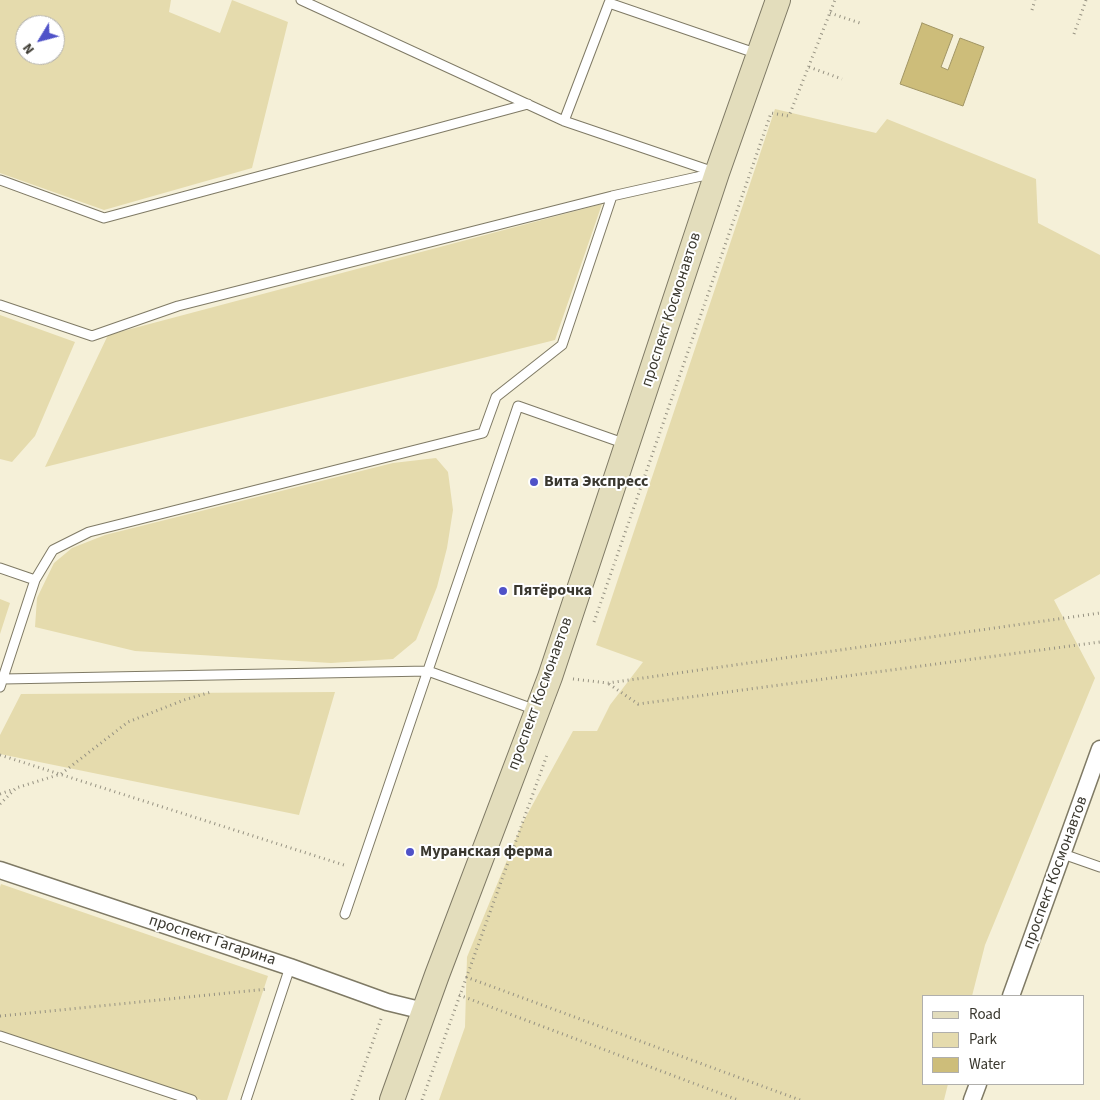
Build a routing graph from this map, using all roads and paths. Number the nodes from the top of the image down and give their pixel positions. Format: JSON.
{"nodes":[{"id":1,"x":301,"y":0,"type":"edge"},
{"id":2,"x":778,"y":0,"type":"edge"},
{"id":3,"x":835,"y":0,"type":"edge"},
{"id":4,"x":1035,"y":0,"type":"edge"},
{"id":5,"x":1086,"y":0,"type":"edge"},
{"id":6,"x":1032,"y":10,"type":"dead end"},
{"id":7,"x":830,"y":13,"type":"junction"},
{"id":8,"x":860,"y":23,"type":"dead end"},
{"id":9,"x":1074,"y":34,"type":"dead end"},
{"id":10,"x":758,"y":54,"type":"junction"},
{"id":11,"x":809,"y":67,"type":"junction"},
{"id":12,"x":842,"y":79,"type":"dead end"},
{"id":13,"x":528,"y":104,"type":"junction"},
{"id":14,"x":564,"y":121,"type":"junction"},
{"id":15,"x":717,"y":173,"type":"junction"},
{"id":16,"x":0,"y":180,"type":"edge"},
{"id":17,"x":612,"y":196,"type":"junction"},
{"id":18,"x":0,"y":305,"type":"edge"},
{"id":19,"x":627,"y":445,"type":"junction"},
{"id":20,"x":0,"y":568,"type":"edge"},
{"id":21,"x":35,"y":580,"type":"junction"},
{"id":22,"x":1100,"y":613,"type":"edge"},
{"id":23,"x":594,"y":622,"type":"dead end"},
{"id":24,"x":1100,"y":642,"type":"edge"},
{"id":25,"x":428,"y":671,"type":"junction"},
{"id":26,"x":550,"y":677,"type":"junction"},
{"id":27,"x":575,"y":679,"type":"junction"},
{"id":28,"x":1,"y":683,"type":"edge"},
{"id":29,"x":608,"y":683,"type":"junction"},
{"id":30,"x":571,"y":688,"type":"dead end"},
{"id":31,"x":213,"y":691,"type":"dead end"},
{"id":32,"x":536,"y":710,"type":"junction"},
{"id":33,"x":1100,"y":749,"type":"edge"},
{"id":34,"x":547,"y":753,"type":"dead end"},
{"id":35,"x":0,"y":755,"type":"edge"},
{"id":36,"x":60,"y":774,"type":"junction"},
{"id":37,"x":16,"y":788,"type":"junction"},
{"id":38,"x":0,"y":794,"type":"edge"},
{"id":39,"x":0,"y":804,"type":"edge"},
{"id":40,"x":1063,"y":854,"type":"junction"},
{"id":41,"x":1100,"y":867,"type":"edge"},
{"id":42,"x":0,"y":870,"type":"edge"},
{"id":43,"x":360,"y":870,"type":"junction"},
{"id":44,"x":345,"y":914,"type":"dead end"},
{"id":45,"x":290,"y":966,"type":"junction"},
{"id":46,"x":466,"y":977,"type":"junction"},
{"id":47,"x":283,"y":987,"type":"junction"},
{"id":48,"x":459,"y":995,"type":"junction"},
{"id":49,"x":1011,"y":995,"type":"edge"},
{"id":50,"x":387,"y":1002,"type":"junction"},
{"id":51,"x":424,"y":1011,"type":"junction"},
{"id":52,"x":0,"y":1016,"type":"edge"},
{"id":53,"x":0,"y":1036,"type":"edge"},
{"id":54,"x":978,"y":1085,"type":"edge"},
{"id":55,"x":192,"y":1100,"type":"edge"},
{"id":56,"x":246,"y":1100,"type":"edge"},
{"id":57,"x":352,"y":1100,"type":"edge"},
{"id":58,"x":392,"y":1100,"type":"edge"},
{"id":59,"x":422,"y":1100,"type":"edge"},
{"id":60,"x":738,"y":1100,"type":"edge"},
{"id":61,"x":800,"y":1100,"type":"edge"},
{"id":62,"x":972,"y":1100,"type":"edge"}],
"edges":[{"from":1,"to":13,"type":"lane"},
{"from":2,"to":10,"type":"main road","name":"проспект Космонавтов"},
{"from":3,"to":7,"type":"path"},
{"from":4,"to":6,"type":"path"},
{"from":5,"to":9,"type":"path"},
{"from":7,"to":8,"type":"path"},
{"from":7,"to":11,"type":"path"},
{"from":10,"to":14,"type":"lane"},
{"from":10,"to":15,"type":"main road","name":"проспект Космонавтов"},
{"from":11,"to":12,"type":"path"},
{"from":11,"to":23,"type":"path"},
{"from":13,"to":14,"type":"lane"},
{"from":13,"to":16,"type":"lane"},
{"from":14,"to":15,"type":"lane"},
{"from":15,"to":17,"type":"lane"},
{"from":15,"to":19,"type":"main road","name":"проспект Космонавтов"},
{"from":17,"to":18,"type":"lane"},
{"from":17,"to":21,"type":"lane"},
{"from":19,"to":25,"type":"lane"},
{"from":19,"to":26,"type":"main road","name":"проспект Космонавтов"},
{"from":20,"to":21,"type":"lane"},
{"from":21,"to":28,"type":"lane"},
{"from":22,"to":29,"type":"path"},
{"from":24,"to":29,"type":"path"},
{"from":25,"to":28,"type":"lane"},
{"from":25,"to":32,"type":"lane"},
{"from":25,"to":43,"type":"lane"},
{"from":26,"to":27,"type":"path"},
{"from":26,"to":32,"type":"main road","name":"проспект Космонавтов"},
{"from":27,"to":29,"type":"path"},
{"from":27,"to":30,"type":"path"},
{"from":31,"to":36,"type":"path"},
{"from":32,"to":51,"type":"main road","name":"проспект Космонавтов"},
{"from":33,"to":40,"type":"street","name":"проспект Космонавтов"},
{"from":34,"to":46,"type":"path"},
{"from":35,"to":36,"type":"path"},
{"from":36,"to":37,"type":"path"},
{"from":36,"to":43,"type":"path"},
{"from":37,"to":38,"type":"path"},
{"from":37,"to":39,"type":"path"},
{"from":40,"to":41,"type":"lane"},
{"from":40,"to":49,"type":"street","name":"проспект Космонавтов"},
{"from":42,"to":45,"type":"street","name":"проспект Гагарина"},
{"from":43,"to":44,"type":"lane"},
{"from":45,"to":47,"type":"lane"},
{"from":45,"to":50,"type":"street","name":"проспект Гагарина"},
{"from":46,"to":48,"type":"path"},
{"from":46,"to":61,"type":"path"},
{"from":47,"to":52,"type":"path"},
{"from":47,"to":56,"type":"lane"},
{"from":48,"to":59,"type":"path"},
{"from":48,"to":60,"type":"path"},
{"from":50,"to":51,"type":"street","name":"проспект Гагарина"},
{"from":50,"to":57,"type":"path"},
{"from":51,"to":58,"type":"main road","name":"проспект Космонавтов"},
{"from":53,"to":55,"type":"lane"},
{"from":54,"to":62,"type":"street"}]}
